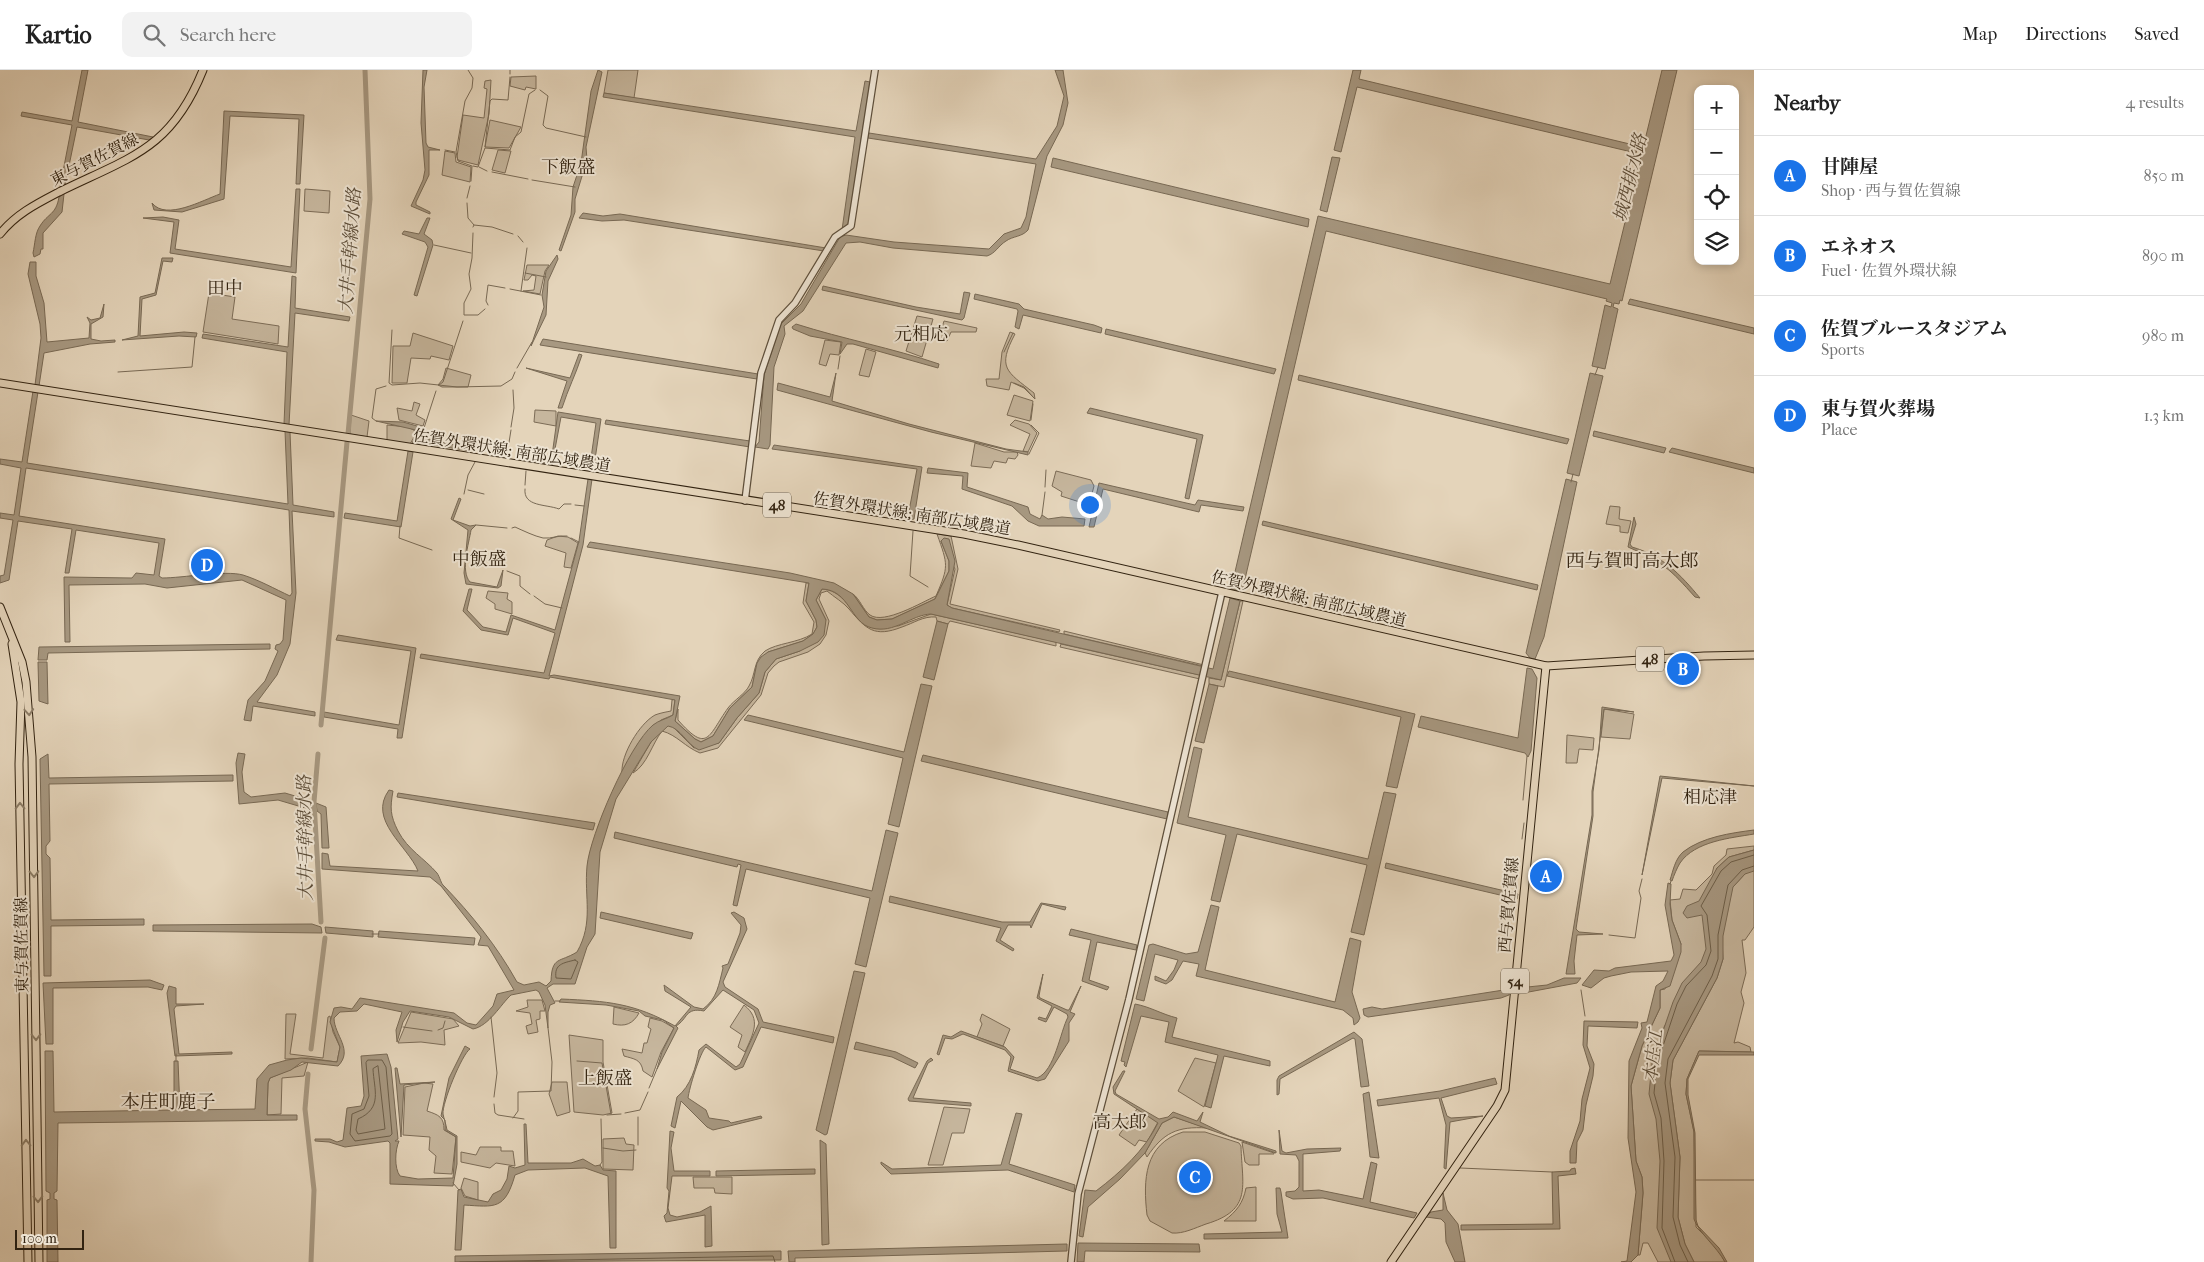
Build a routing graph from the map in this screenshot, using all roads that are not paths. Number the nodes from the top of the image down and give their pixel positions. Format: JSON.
{"nodes":[{"id":1,"x":203,"y":70,"type":"edge"},
{"id":2,"x":875,"y":70,"type":"edge"},
{"id":3,"x":0,"y":234,"type":"edge"},
{"id":4,"x":0,"y":383,"type":"edge"},
{"id":5,"x":745,"y":501,"type":"junction"},
{"id":6,"x":1222,"y":592,"type":"junction"},
{"id":7,"x":0,"y":607,"type":"edge"},
{"id":8,"x":10,"y":631,"type":"junction"},
{"id":9,"x":1754,"y":654,"type":"edge"},
{"id":10,"x":1546,"y":666,"type":"junction"},
{"id":11,"x":28,"y":1262,"type":"edge"},
{"id":12,"x":39,"y":1262,"type":"edge"},
{"id":13,"x":1071,"y":1262,"type":"edge"},
{"id":14,"x":1391,"y":1262,"type":"edge"}],
"edges":[{"from":1,"to":3,"type":"main road","name":"東与賀佐賀線"},
{"from":2,"to":5,"type":"street"},
{"from":4,"to":5,"type":"main road","name":"佐賀外環状線; 南部広域農道","number":"48"},
{"from":5,"to":6,"type":"main road","name":"佐賀外環状線; 南部広域農道","number":"48"},
{"from":6,"to":10,"type":"main road","name":"佐賀外環状線; 南部広域農道","number":"48"},
{"from":6,"to":13,"type":"street"},
{"from":7,"to":8,"type":"main road","name":"東与賀佐賀線"},
{"from":11,"to":8,"type":"main road","name":"東与賀佐賀線","one_way":true},
{"from":8,"to":12,"type":"main road","name":"東与賀佐賀線","one_way":true},
{"from":9,"to":10,"type":"main road","number":"48"},
{"from":10,"to":14,"type":"main road","name":"西与賀佐賀線","number":"54"}]}
